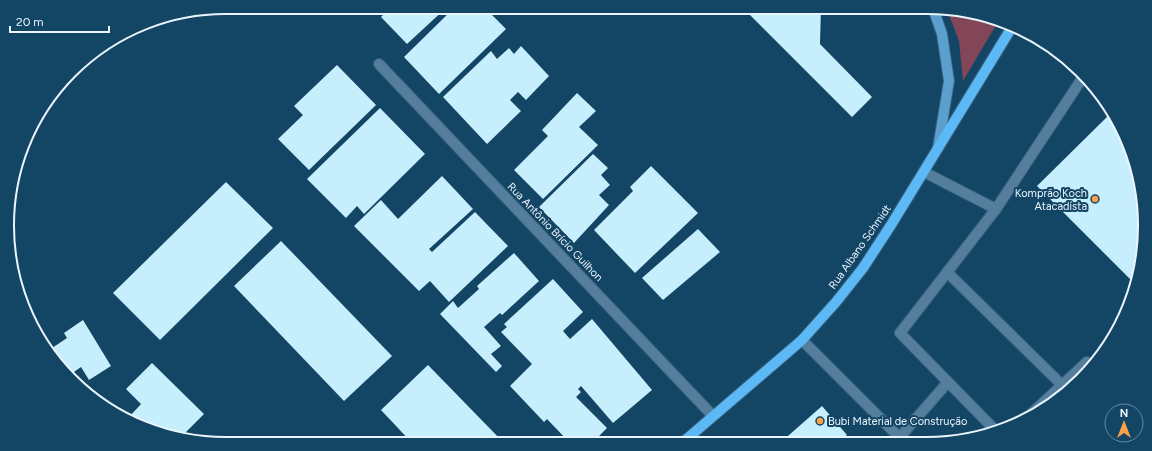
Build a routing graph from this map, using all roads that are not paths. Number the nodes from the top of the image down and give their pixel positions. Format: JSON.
{"nodes":[{"id":1,"x":935,"y":14,"type":"edge"},
{"id":2,"x":1009,"y":31,"type":"edge"},
{"id":3,"x":379,"y":64,"type":"dead end"},
{"id":4,"x":1081,"y":81,"type":"edge"},
{"id":5,"x":938,"y":148,"type":"junction"},
{"id":6,"x":924,"y":172,"type":"junction"},
{"id":7,"x":996,"y":209,"type":"junction"},
{"id":8,"x":947,"y":272,"type":"junction"},
{"id":9,"x":802,"y":340,"type":"junction"},
{"id":10,"x":1087,"y":362,"type":"dead end"},
{"id":11,"x":948,"y":382,"type":"junction"},
{"id":12,"x":1062,"y":385,"type":"junction"},
{"id":13,"x":1048,"y":398,"type":"edge"},
{"id":14,"x":713,"y":416,"type":"junction"},
{"id":15,"x":992,"y":427,"type":"edge"},
{"id":16,"x":689,"y":437,"type":"edge"},
{"id":17,"x":899,"y":437,"type":"edge"},
{"id":18,"x":904,"y":437,"type":"edge"}],
"edges":[{"from":1,"to":5,"type":"street"},
{"from":2,"to":5,"type":"main road","name":"Rua Albano Schmidt"},
{"from":3,"to":14,"type":"street","name":"Rua Antônio Brício Guilhon"},
{"from":4,"to":7,"type":"street"},
{"from":5,"to":6,"type":"main road","name":"Rua Albano Schmidt"},
{"from":6,"to":7,"type":"street"},
{"from":6,"to":9,"type":"main road","name":"Rua Albano Schmidt"},
{"from":7,"to":8,"type":"street"},
{"from":8,"to":11,"type":"street"},
{"from":8,"to":12,"type":"street"},
{"from":9,"to":14,"type":"main road","name":"Rua Albano Schmidt"},
{"from":9,"to":17,"type":"street"},
{"from":10,"to":12,"type":"street"},
{"from":11,"to":15,"type":"street"},
{"from":11,"to":18,"type":"street"},
{"from":12,"to":13,"type":"street"},
{"from":14,"to":16,"type":"main road","name":"Rua Albano Schmidt"}]}
